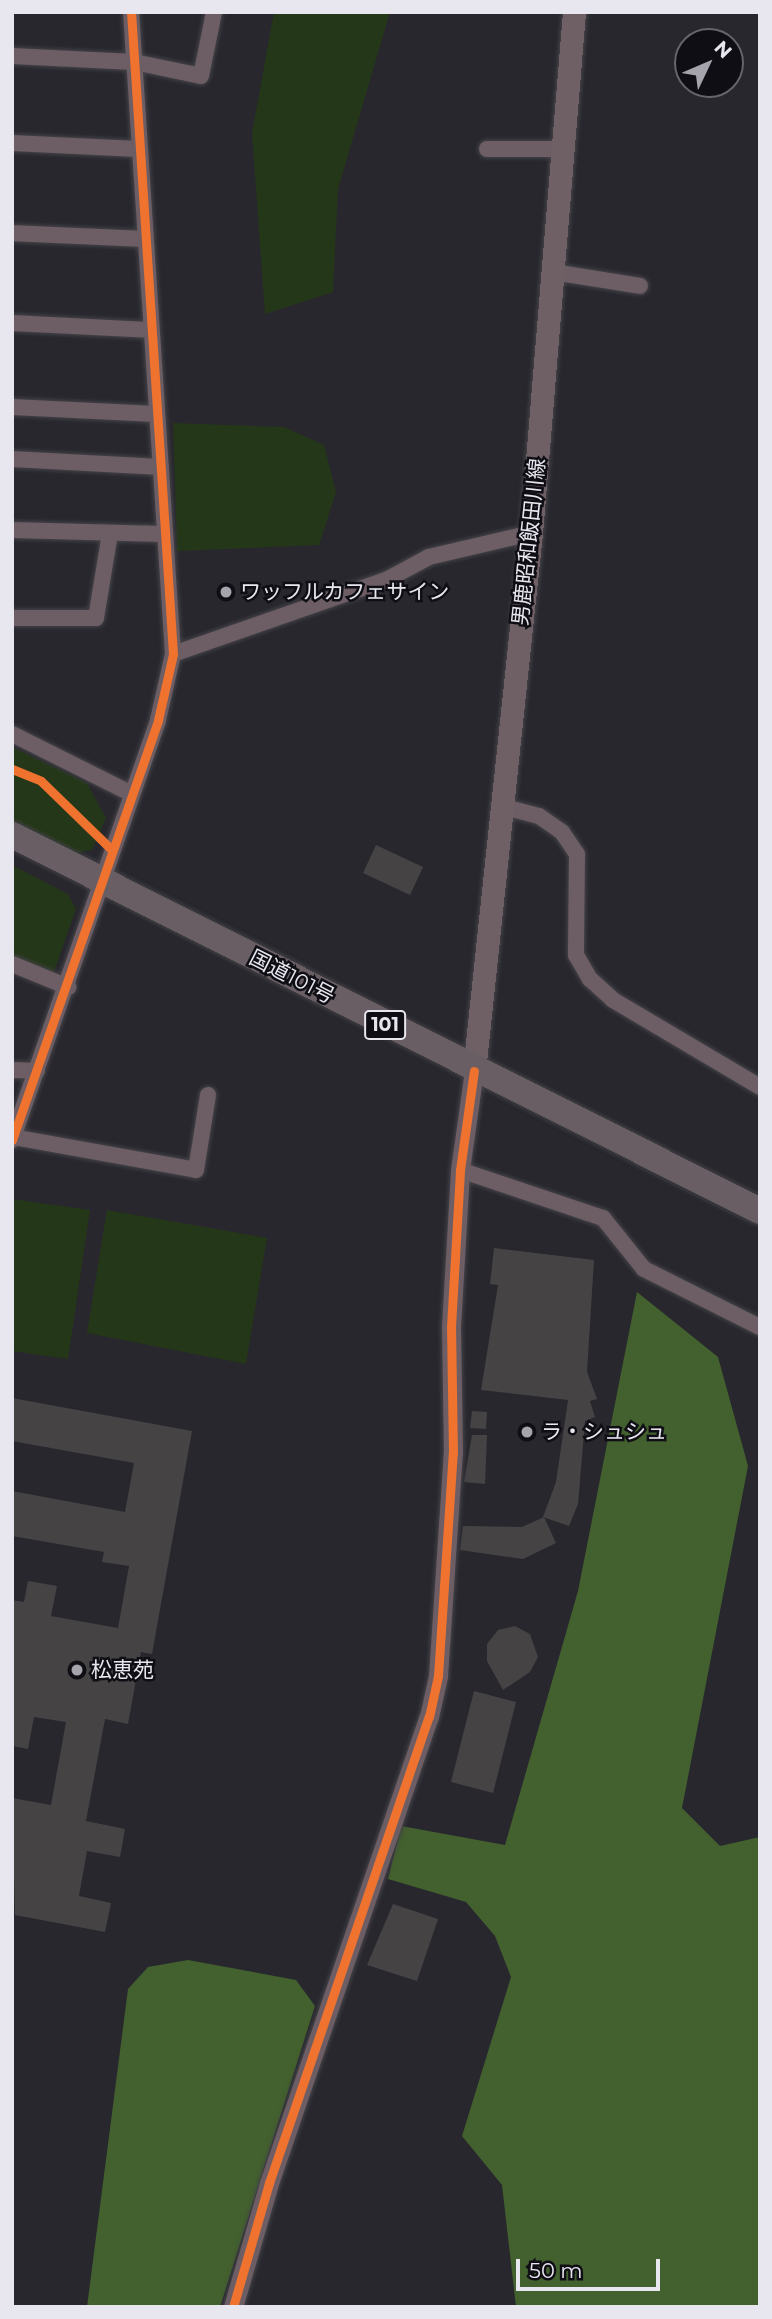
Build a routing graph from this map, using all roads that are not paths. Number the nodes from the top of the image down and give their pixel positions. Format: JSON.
{"nodes":[{"id":1,"x":131,"y":12,"type":"edge"},
{"id":2,"x":214,"y":12,"type":"edge"},
{"id":3,"x":574,"y":12,"type":"edge"},
{"id":4,"x":12,"y":57,"type":"edge"},
{"id":5,"x":134,"y":62,"type":"junction"},
{"id":6,"x":12,"y":143,"type":"edge"},
{"id":7,"x":138,"y":149,"type":"junction"},
{"id":8,"x":487,"y":149,"type":"dead end"},
{"id":9,"x":563,"y":149,"type":"junction"},
{"id":10,"x":12,"y":233,"type":"edge"},
{"id":11,"x":143,"y":239,"type":"junction"},
{"id":12,"x":553,"y":272,"type":"junction"},
{"id":13,"x":640,"y":286,"type":"dead end"},
{"id":14,"x":12,"y":323,"type":"edge"},
{"id":15,"x":148,"y":330,"type":"junction"},
{"id":16,"x":12,"y":407,"type":"edge"},
{"id":17,"x":156,"y":414,"type":"junction"},
{"id":18,"x":12,"y":459,"type":"edge"},
{"id":19,"x":161,"y":467,"type":"junction"},
{"id":20,"x":12,"y":530,"type":"edge"},
{"id":21,"x":110,"y":533,"type":"junction"},
{"id":22,"x":531,"y":533,"type":"junction"},
{"id":23,"x":162,"y":534,"type":"junction"},
{"id":24,"x":12,"y":618,"type":"edge"},
{"id":25,"x":173,"y":654,"type":"junction"},
{"id":26,"x":12,"y":734,"type":"edge"},
{"id":27,"x":130,"y":793,"type":"junction"},
{"id":28,"x":501,"y":806,"type":"junction"},
{"id":29,"x":12,"y":835,"type":"edge"},
{"id":30,"x":102,"y":879,"type":"junction"},
{"id":31,"x":12,"y":964,"type":"edge"},
{"id":32,"x":68,"y":987,"type":"junction"},
{"id":33,"x":12,"y":1070,"type":"edge"},
{"id":34,"x":474,"y":1070,"type":"junction"},
{"id":35,"x":37,"y":1071,"type":"junction"},
{"id":36,"x":760,"y":1087,"type":"edge"},
{"id":37,"x":208,"y":1095,"type":"dead end"},
{"id":38,"x":13,"y":1138,"type":"edge"},
{"id":39,"x":460,"y":1170,"type":"junction"},
{"id":40,"x":760,"y":1211,"type":"edge"},
{"id":41,"x":760,"y":1327,"type":"edge"},
{"id":42,"x":233,"y":2307,"type":"edge"}],
"edges":[{"from":1,"to":5,"type":"street"},
{"from":2,"to":5,"type":"street"},
{"from":3,"to":9,"type":"main road","name":"男鹿昭和飯田川線"},
{"from":4,"to":5,"type":"street"},
{"from":5,"to":7,"type":"street"},
{"from":6,"to":7,"type":"street"},
{"from":7,"to":11,"type":"street"},
{"from":8,"to":9,"type":"street"},
{"from":9,"to":12,"type":"main road","name":"男鹿昭和飯田川線"},
{"from":10,"to":11,"type":"street"},
{"from":11,"to":15,"type":"street"},
{"from":12,"to":13,"type":"street"},
{"from":12,"to":22,"type":"main road","name":"男鹿昭和飯田川線"},
{"from":14,"to":15,"type":"street"},
{"from":15,"to":17,"type":"street"},
{"from":16,"to":17,"type":"street"},
{"from":17,"to":19,"type":"street"},
{"from":18,"to":19,"type":"street"},
{"from":19,"to":23,"type":"street"},
{"from":20,"to":21,"type":"street"},
{"from":21,"to":23,"type":"street"},
{"from":21,"to":24,"type":"street"},
{"from":22,"to":25,"type":"street"},
{"from":22,"to":28,"type":"main road","name":"男鹿昭和飯田川線"},
{"from":23,"to":25,"type":"street"},
{"from":25,"to":27,"type":"street"},
{"from":26,"to":27,"type":"street"},
{"from":27,"to":30,"type":"street"},
{"from":28,"to":34,"type":"main road","name":"男鹿昭和飯田川線"},
{"from":28,"to":36,"type":"street"},
{"from":29,"to":30,"type":"highway","name":"国道101号","number":"101"},
{"from":30,"to":32,"type":"street"},
{"from":30,"to":34,"type":"highway","name":"国道101号","number":"101"},
{"from":31,"to":32,"type":"street"},
{"from":32,"to":35,"type":"street"},
{"from":33,"to":35,"type":"street"},
{"from":34,"to":39,"type":"street"},
{"from":34,"to":40,"type":"highway","name":"国道101号","number":"101"},
{"from":35,"to":38,"type":"street"},
{"from":37,"to":38,"type":"street"},
{"from":39,"to":41,"type":"street"},
{"from":39,"to":42,"type":"street"}]}
